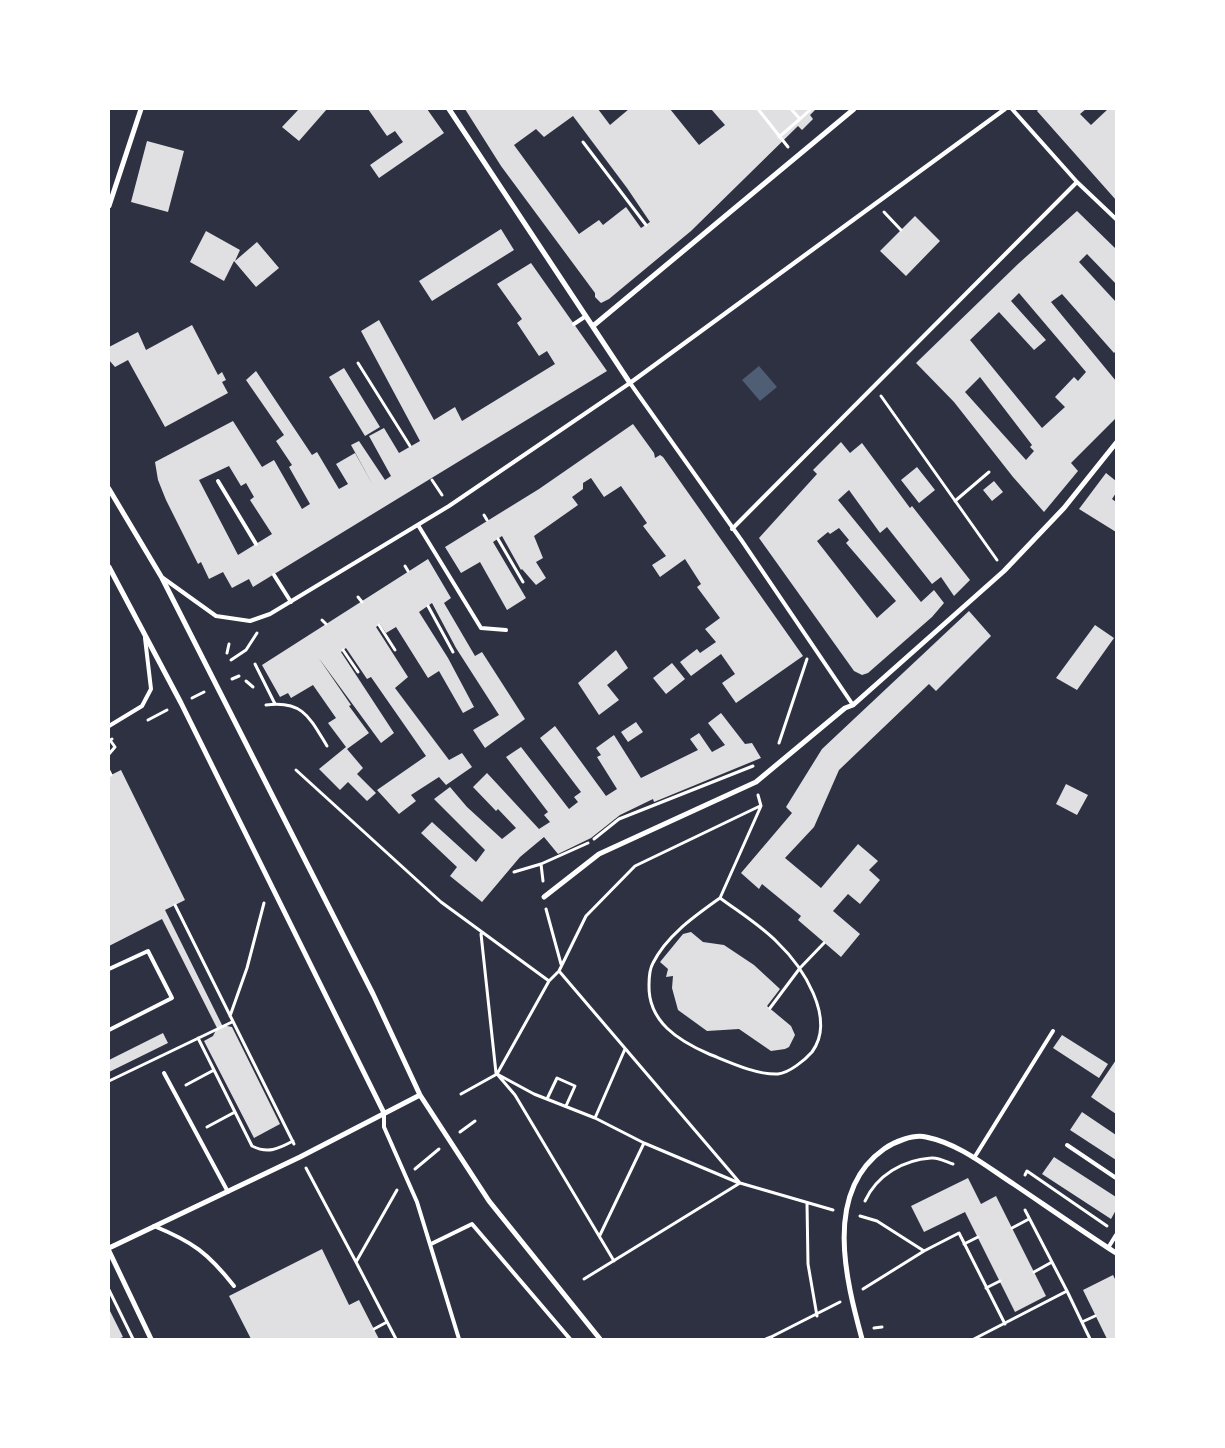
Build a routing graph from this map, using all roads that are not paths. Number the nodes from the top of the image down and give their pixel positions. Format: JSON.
{"nodes":[{"id":1,"x":141,"y":109,"type":"edge"},
{"id":2,"x":449,"y":109,"type":"edge"},
{"id":3,"x":854,"y":109,"type":"edge"},
{"id":4,"x":1005,"y":109,"type":"edge"},
{"id":5,"x":1012,"y":109,"type":"edge"},
{"id":6,"x":1077,"y":182,"type":"junction"},
{"id":7,"x":109,"y":206,"type":"edge"},
{"id":8,"x":1116,"y":219,"type":"edge"},
{"id":9,"x":586,"y":316,"type":"junction"},
{"id":10,"x":574,"y":324,"type":"dead end"},
{"id":11,"x":593,"y":326,"type":"junction"},
{"id":12,"x":630,"y":383,"type":"junction"},
{"id":13,"x":1116,"y":443,"type":"edge"},
{"id":14,"x":218,"y":481,"type":"dead end"},
{"id":15,"x":109,"y":489,"type":"edge"},
{"id":16,"x":418,"y":525,"type":"junction"},
{"id":17,"x":732,"y":529,"type":"junction"},
{"id":18,"x":256,"y":544,"type":"dead end"},
{"id":19,"x":109,"y":567,"type":"edge"},
{"id":20,"x":274,"y":575,"type":"dead end"},
{"id":21,"x":162,"y":578,"type":"junction"},
{"id":22,"x":291,"y":602,"type":"junction"},
{"id":23,"x":506,"y":630,"type":"dead end"},
{"id":24,"x":145,"y":636,"type":"junction"},
{"id":25,"x":853,"y":705,"type":"junction"},
{"id":26,"x":109,"y":726,"type":"edge"},
{"id":27,"x":544,"y":897,"type":"road end"},
{"id":28,"x":109,"y":969,"type":"edge"},
{"id":29,"x":109,"y":1030,"type":"edge"},
{"id":30,"x":1053,"y":1031,"type":"dead end"},
{"id":31,"x":164,"y":1072,"type":"dead end"},
{"id":32,"x":420,"y":1095,"type":"junction"},
{"id":33,"x":384,"y":1113,"type":"junction"},
{"id":34,"x":1067,"y":1145,"type":"dead end"},
{"id":35,"x":974,"y":1158,"type":"junction"},
{"id":36,"x":1116,"y":1178,"type":"edge"},
{"id":37,"x":228,"y":1192,"type":"junction"},
{"id":38,"x":154,"y":1226,"type":"junction"},
{"id":39,"x":1116,"y":1236,"type":"edge"},
{"id":40,"x":430,"y":1244,"type":"junction"},
{"id":41,"x":1108,"y":1248,"type":"junction"},
{"id":42,"x":109,"y":1249,"type":"edge"},
{"id":43,"x":1116,"y":1253,"type":"edge"},
{"id":44,"x":234,"y":1286,"type":"dead end"},
{"id":45,"x":151,"y":1339,"type":"edge"},
{"id":46,"x":459,"y":1339,"type":"edge"},
{"id":47,"x":570,"y":1339,"type":"edge"},
{"id":48,"x":600,"y":1339,"type":"edge"},
{"id":49,"x":862,"y":1339,"type":"edge"}],
"edges":[{"from":1,"to":7,"type":"street"},
{"from":2,"to":9,"type":"street"},
{"from":3,"to":11,"type":"street"},
{"from":4,"to":12,"type":"street"},
{"from":5,"to":6,"type":"lane"},
{"from":6,"to":8,"type":"lane"},
{"from":6,"to":17,"type":"lane"},
{"from":9,"to":10,"type":"lane"},
{"from":9,"to":11,"type":"street"},
{"from":11,"to":12,"type":"street"},
{"from":12,"to":16,"type":"lane"},
{"from":12,"to":17,"type":"lane"},
{"from":13,"to":25,"type":"street"},
{"from":14,"to":18,"type":"lane"},
{"from":15,"to":21,"type":"street"},
{"from":16,"to":22,"type":"lane"},
{"from":16,"to":23,"type":"lane"},
{"from":17,"to":25,"type":"lane"},
{"from":19,"to":24,"type":"street"},
{"from":20,"to":22,"type":"lane"},
{"from":21,"to":22,"type":"lane"},
{"from":21,"to":32,"type":"street"},
{"from":24,"to":26,"type":"lane"},
{"from":24,"to":33,"type":"street"},
{"from":25,"to":27,"type":"street"},
{"from":28,"to":29,"type":"lane"},
{"from":30,"to":35,"type":"lane"},
{"from":31,"to":37,"type":"lane"},
{"from":32,"to":33,"type":"street"},
{"from":32,"to":48,"type":"street"},
{"from":33,"to":37,"type":"street"},
{"from":33,"to":40,"type":"lane"},
{"from":34,"to":36,"type":"lane"},
{"from":35,"to":41,"type":"street"},
{"from":35,"to":49,"type":"street"},
{"from":37,"to":38,"type":"street"},
{"from":38,"to":42,"type":"street"},
{"from":38,"to":44,"type":"lane"},
{"from":39,"to":41,"type":"lane"},
{"from":40,"to":46,"type":"lane"},
{"from":40,"to":47,"type":"lane"},
{"from":41,"to":43,"type":"street"},
{"from":42,"to":45,"type":"street"}]}
